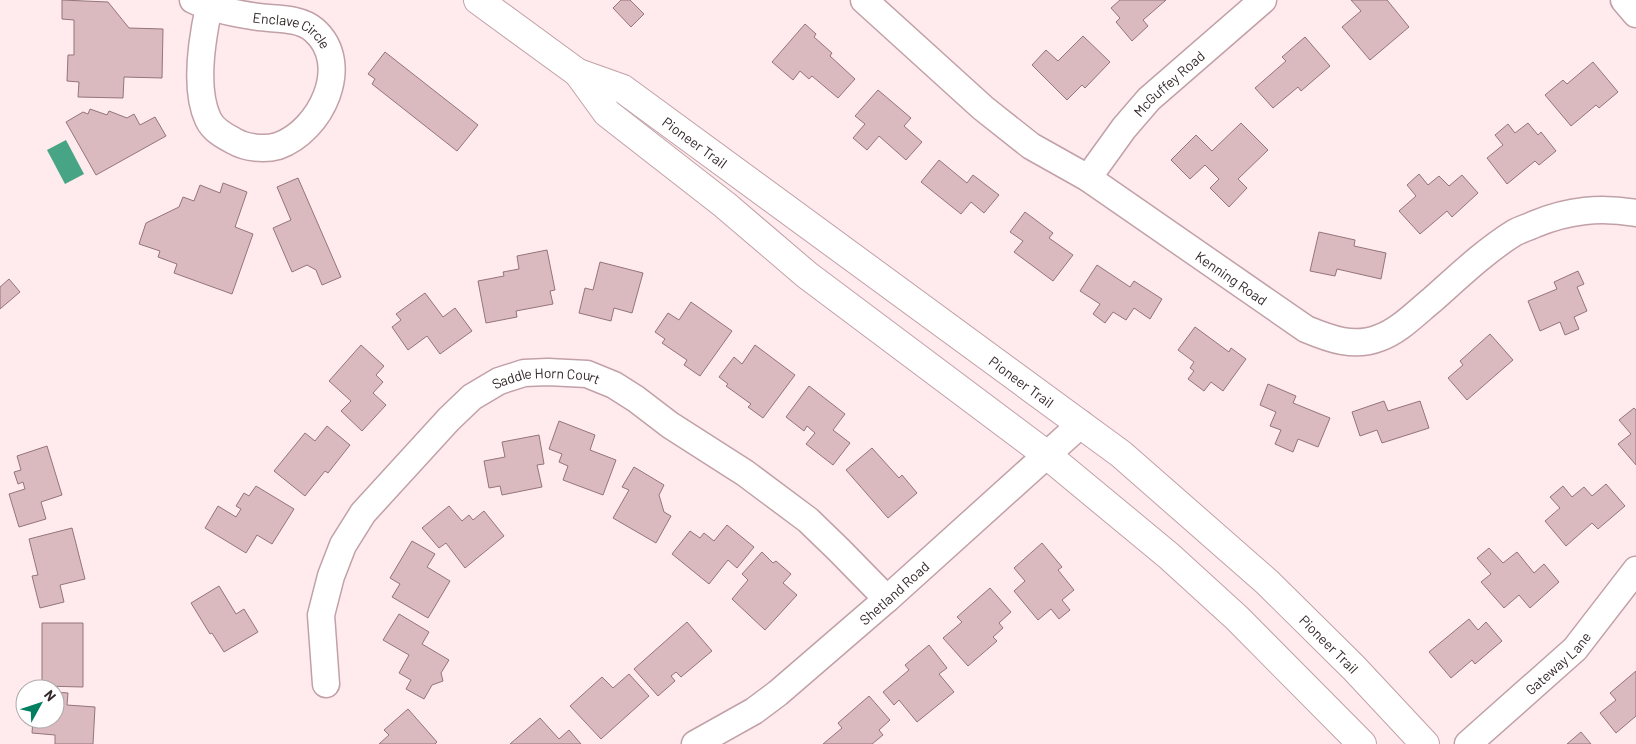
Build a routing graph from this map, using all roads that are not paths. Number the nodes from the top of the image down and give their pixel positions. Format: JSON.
{"nodes":[{"id":1,"x":478,"y":0,"type":"edge"},
{"id":2,"x":864,"y":0,"type":"edge"},
{"id":3,"x":1263,"y":0,"type":"edge"},
{"id":4,"x":1624,"y":0,"type":"edge"},
{"id":5,"x":201,"y":4,"type":"edge"},
{"id":6,"x":1636,"y":14,"type":"edge"},
{"id":7,"x":578,"y":73,"type":"junction"},
{"id":8,"x":1088,"y":178,"type":"junction"},
{"id":9,"x":1636,"y":212,"type":"edge"},
{"id":10,"x":1081,"y":424,"type":"junction"},
{"id":11,"x":1047,"y":455,"type":"junction"},
{"id":12,"x":1636,"y":570,"type":"edge"},
{"id":13,"x":887,"y":599,"type":"junction"},
{"id":14,"x":326,"y":684,"type":"dead end"},
{"id":15,"x":695,"y":744,"type":"edge"},
{"id":16,"x":1362,"y":744,"type":"edge"},
{"id":17,"x":1425,"y":744,"type":"edge"},
{"id":18,"x":1468,"y":744,"type":"edge"}],
"edges":[{"from":1,"to":7,"type":"main road","name":"Pioneer Trail"},
{"from":2,"to":8,"type":"street","name":"Kenning Road"},
{"from":3,"to":8,"type":"street","name":"McGuffey Road"},
{"from":4,"to":6,"type":"street"},
{"from":5,"to":5,"type":"street","name":"Enclave Circle"},
{"from":7,"to":10,"type":"main road","name":"Pioneer Trail"},
{"from":7,"to":11,"type":"main road","name":"Pioneer Trail"},
{"from":8,"to":9,"type":"street","name":"Kenning Road"},
{"from":10,"to":11,"type":"street","name":"Shetland Road"},
{"from":10,"to":17,"type":"main road","name":"Pioneer Trail"},
{"from":11,"to":13,"type":"street","name":"Shetland Road"},
{"from":11,"to":16,"type":"main road","name":"Pioneer Trail"},
{"from":12,"to":18,"type":"street","name":"Gateway Lane"},
{"from":13,"to":14,"type":"street","name":"Saddle Horn Court"},
{"from":13,"to":15,"type":"street","name":"Shetland Road"}]}
